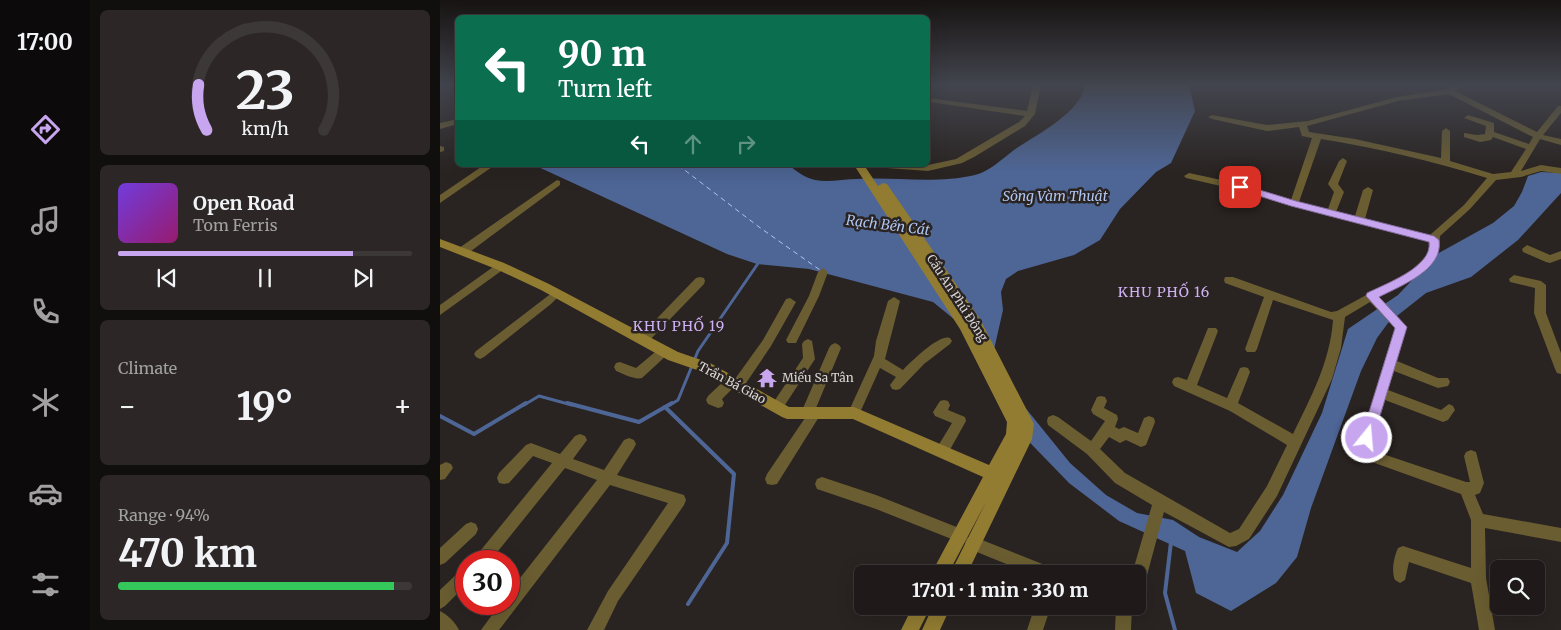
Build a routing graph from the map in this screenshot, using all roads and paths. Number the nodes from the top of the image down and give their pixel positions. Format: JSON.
{"nodes":[{"id":1,"x":1027,"y":113,"type":"edge"},
{"id":2,"x":1344,"y":113,"type":"edge"},
{"id":3,"x":1494,"y":113,"type":"edge"},
{"id":4,"x":1557,"y":113,"type":"edge"},
{"id":5,"x":1031,"y":114,"type":"joint"},
{"id":6,"x":1212,"y":118,"type":"dead end"},
{"id":7,"x":1468,"y":118,"type":"dead end"},
{"id":8,"x":455,"y":122,"type":"edge"},
{"id":9,"x":1302,"y":124,"type":"junction"},
{"id":10,"x":440,"y":126,"type":"edge"},
{"id":11,"x":1446,"y":131,"type":"dead end"},
{"id":12,"x":1489,"y":133,"type":"junction"},
{"id":13,"x":1467,"y":135,"type":"dead end"},
{"id":14,"x":1538,"y":136,"type":"junction"},
{"id":15,"x":1317,"y":137,"type":"junction"},
{"id":16,"x":1561,"y":142,"type":"edge"},
{"id":17,"x":1530,"y":148,"type":"junction"},
{"id":18,"x":1342,"y":161,"type":"dead end"},
{"id":19,"x":1445,"y":162,"type":"junction"},
{"id":20,"x":487,"y":167,"type":"edge"},
{"id":21,"x":860,"y":167,"type":"edge"},
{"id":22,"x":870,"y":167,"type":"edge"},
{"id":23,"x":914,"y":167,"type":"edge"},
{"id":24,"x":1561,"y":170,"type":"edge"},
{"id":25,"x":1514,"y":175,"type":"junction"},
{"id":26,"x":1189,"y":176,"type":"dead end"},
{"id":27,"x":1493,"y":177,"type":"junction"},
{"id":28,"x":557,"y":183,"type":"dead end"},
{"id":29,"x":1368,"y":190,"type":"dead end"},
{"id":30,"x":440,"y":200,"type":"edge"},
{"id":31,"x":1294,"y":204,"type":"junction"},
{"id":32,"x":1332,"y":214,"type":"junction"},
{"id":33,"x":1359,"y":221,"type":"junction"},
{"id":34,"x":1434,"y":240,"type":"junction"},
{"id":35,"x":440,"y":242,"type":"edge"},
{"id":36,"x":1527,"y":249,"type":"dead end"},
{"id":37,"x":462,"y":251,"type":"junction"},
{"id":38,"x":1561,"y":255,"type":"edge"},
{"id":39,"x":500,"y":266,"type":"junction"},
{"id":40,"x":823,"y":272,"type":"dead end"},
{"id":41,"x":1514,"y":279,"type":"dead end"},
{"id":42,"x":1229,"y":280,"type":"dead end"},
{"id":43,"x":700,"y":281,"type":"dead end"},
{"id":44,"x":557,"y":293,"type":"junction"},
{"id":45,"x":1270,"y":294,"type":"junction"},
{"id":46,"x":1371,"y":296,"type":"junction"},
{"id":47,"x":894,"y":301,"type":"dead end"},
{"id":48,"x":790,"y":302,"type":"dead end"},
{"id":49,"x":440,"y":311,"type":"edge"},
{"id":50,"x":1339,"y":315,"type":"junction"},
{"id":51,"x":1212,"y":331,"type":"dead end"},
{"id":52,"x":643,"y":340,"type":"junction"},
{"id":53,"x":792,"y":340,"type":"dead end"},
{"id":54,"x":946,"y":342,"type":"dead end"},
{"id":55,"x":808,"y":344,"type":"dead end"},
{"id":56,"x":835,"y":348,"type":"dead end"},
{"id":57,"x":1251,"y":349,"type":"dead end"},
{"id":58,"x":480,"y":354,"type":"dead end"},
{"id":59,"x":669,"y":354,"type":"junction"},
{"id":60,"x":878,"y":361,"type":"junction"},
{"id":61,"x":1390,"y":364,"type":"junction"},
{"id":62,"x":620,"y":367,"type":"dead end"},
{"id":63,"x":1561,"y":369,"type":"edge"},
{"id":64,"x":1244,"y":372,"type":"dead end"},
{"id":65,"x":1444,"y":382,"type":"dead end"},
{"id":66,"x":734,"y":384,"type":"junction"},
{"id":67,"x":1381,"y":393,"type":"junction"},
{"id":68,"x":1101,"y":402,"type":"dead end"},
{"id":69,"x":718,"y":403,"type":"dead end"},
{"id":70,"x":944,"y":405,"type":"dead end"},
{"id":71,"x":1230,"y":406,"type":"junction"},
{"id":72,"x":777,"y":408,"type":"junction"},
{"id":73,"x":1449,"y":410,"type":"dead end"},
{"id":74,"x":811,"y":413,"type":"junction"},
{"id":75,"x":854,"y":413,"type":"junction"},
{"id":76,"x":1053,"y":421,"type":"dead end"},
{"id":77,"x":1149,"y":422,"type":"dead end"},
{"id":78,"x":1108,"y":429,"type":"junction"},
{"id":79,"x":1019,"y":437,"type":"junction"},
{"id":80,"x":580,"y":440,"type":"dead end"},
{"id":81,"x":1296,"y":443,"type":"junction"},
{"id":82,"x":628,"y":444,"type":"dead end"},
{"id":83,"x":1092,"y":450,"type":"junction"},
{"id":84,"x":942,"y":451,"type":"junction"},
{"id":85,"x":1471,"y":456,"type":"dead end"},
{"id":86,"x":562,"y":461,"type":"junction"},
{"id":87,"x":998,"y":476,"type":"junction"},
{"id":88,"x":504,"y":478,"type":"dead end"},
{"id":89,"x":606,"y":478,"type":"junction"},
{"id":90,"x":772,"y":479,"type":"dead end"},
{"id":91,"x":822,"y":484,"type":"dead end"},
{"id":92,"x":1466,"y":489,"type":"junction"},
{"id":93,"x":1159,"y":508,"type":"junction"},
{"id":94,"x":1478,"y":520,"type":"junction"},
{"id":95,"x":471,"y":529,"type":"dead end"},
{"id":96,"x":1561,"y":535,"type":"edge"},
{"id":97,"x":966,"y":539,"type":"junction"},
{"id":98,"x":490,"y":550,"type":"edge"},
{"id":99,"x":440,"y":558,"type":"edge"},
{"id":100,"x":944,"y":565,"type":"edge"},
{"id":101,"x":960,"y":565,"type":"edge"},
{"id":102,"x":1028,"y":565,"type":"edge"},
{"id":103,"x":1142,"y":565,"type":"edge"},
{"id":104,"x":1400,"y":575,"type":"dead end"},
{"id":105,"x":1478,"y":578,"type":"junction"},
{"id":106,"x":455,"y":586,"type":"edge"},
{"id":107,"x":440,"y":601,"type":"edge"},
{"id":108,"x":918,"y":615,"type":"edge"},
{"id":109,"x":940,"y":615,"type":"edge"},
{"id":110,"x":1040,"y":615,"type":"edge"},
{"id":111,"x":1123,"y":615,"type":"edge"},
{"id":112,"x":440,"y":619,"type":"edge"},
{"id":113,"x":936,"y":628,"type":"edge"},
{"id":114,"x":451,"y":630,"type":"edge"},
{"id":115,"x":490,"y":630,"type":"edge"},
{"id":116,"x":595,"y":630,"type":"edge"},
{"id":117,"x":910,"y":630,"type":"edge"},
{"id":118,"x":1034,"y":630,"type":"edge"},
{"id":119,"x":1123,"y":630,"type":"edge"},
{"id":120,"x":1487,"y":630,"type":"edge"}],
"edges":[{"from":1,"to":5,"type":"street"},
{"from":2,"to":9,"type":"street"},
{"from":3,"to":14,"type":"street"},
{"from":4,"to":14,"type":"street"},
{"from":5,"to":23,"type":"street"},
{"from":6,"to":9,"type":"street"},
{"from":7,"to":12,"type":"street"},
{"from":8,"to":10,"type":"street"},
{"from":9,"to":15,"type":"street"},
{"from":11,"to":19,"type":"street"},
{"from":12,"to":13,"type":"street"},
{"from":12,"to":17,"type":"street"},
{"from":14,"to":16,"type":"street"},
{"from":14,"to":17,"type":"street"},
{"from":15,"to":19,"type":"street"},
{"from":15,"to":31,"type":"street"},
{"from":17,"to":25,"type":"street"},
{"from":18,"to":32,"type":"street"},
{"from":19,"to":27,"type":"street"},
{"from":20,"to":30,"type":"street"},
{"from":21,"to":79,"type":"main road","name":"Cầu An Phú Đông"},
{"from":22,"to":79,"type":"main road","name":"Cầu An Phú Đông"},
{"from":24,"to":25,"type":"street"},
{"from":25,"to":27,"type":"street"},
{"from":26,"to":31,"type":"street"},
{"from":27,"to":34,"type":"street"},
{"from":28,"to":37,"type":"street"},
{"from":29,"to":33,"type":"street"},
{"from":31,"to":32,"type":"street"},
{"from":32,"to":33,"type":"street"},
{"from":33,"to":34,"type":"street"},
{"from":34,"to":46,"type":"street"},
{"from":35,"to":37,"type":"main road","name":"Trần Bá Giao"},
{"from":36,"to":38,"type":"street"},
{"from":37,"to":39,"type":"main road","name":"Trần Bá Giao"},
{"from":39,"to":44,"type":"main road","name":"Trần Bá Giao"},
{"from":39,"to":49,"type":"street"},
{"from":40,"to":53,"type":"street"},
{"from":41,"to":63,"type":"street"},
{"from":42,"to":45,"type":"street"},
{"from":43,"to":52,"type":"street"},
{"from":44,"to":52,"type":"main road","name":"Trần Bá Giao"},
{"from":44,"to":58,"type":"street"},
{"from":45,"to":50,"type":"street"},
{"from":45,"to":57,"type":"street"},
{"from":46,"to":50,"type":"street"},
{"from":46,"to":61,"type":"street"},
{"from":47,"to":60,"type":"street"},
{"from":48,"to":66,"type":"street"},
{"from":50,"to":81,"type":"street"},
{"from":51,"to":71,"type":"street"},
{"from":52,"to":59,"type":"main road","name":"Trần Bá Giao"},
{"from":54,"to":60,"type":"street"},
{"from":55,"to":72,"type":"street"},
{"from":56,"to":74,"type":"street"},
{"from":59,"to":62,"type":"street"},
{"from":59,"to":66,"type":"main road","name":"Trần Bá Giao"},
{"from":60,"to":75,"type":"street"},
{"from":61,"to":65,"type":"street"},
{"from":61,"to":67,"type":"street"},
{"from":64,"to":71,"type":"street"},
{"from":66,"to":69,"type":"street"},
{"from":66,"to":72,"type":"main road","name":"Trần Bá Giao"},
{"from":67,"to":73,"type":"street"},
{"from":67,"to":92,"type":"street"},
{"from":68,"to":78,"type":"street"},
{"from":70,"to":84,"type":"street"},
{"from":71,"to":81,"type":"street"},
{"from":72,"to":74,"type":"main road","name":"Trần Bá Giao"},
{"from":74,"to":75,"type":"main road","name":"Trần Bá Giao"},
{"from":74,"to":90,"type":"street"},
{"from":75,"to":84,"type":"main road","name":"Trần Bá Giao"},
{"from":76,"to":83,"type":"street"},
{"from":77,"to":78,"type":"street"},
{"from":78,"to":83,"type":"street"},
{"from":79,"to":87,"type":"main road"},
{"from":80,"to":86,"type":"street"},
{"from":81,"to":93,"type":"street"},
{"from":82,"to":89,"type":"street"},
{"from":83,"to":93,"type":"street"},
{"from":84,"to":87,"type":"main road","name":"Trần Bá Giao"},
{"from":85,"to":92,"type":"street"},
{"from":86,"to":88,"type":"street"},
{"from":86,"to":89,"type":"street"},
{"from":86,"to":98,"type":"street"},
{"from":87,"to":97,"type":"main road"},
{"from":89,"to":115,"type":"street"},
{"from":89,"to":116,"type":"street"},
{"from":91,"to":97,"type":"street"},
{"from":92,"to":94,"type":"street"},
{"from":93,"to":103,"type":"street"},
{"from":94,"to":96,"type":"street"},
{"from":94,"to":105,"type":"street"},
{"from":95,"to":99,"type":"street"},
{"from":97,"to":100,"type":"main road"},
{"from":97,"to":101,"type":"main road"},
{"from":97,"to":102,"type":"street"},
{"from":104,"to":105,"type":"street"},
{"from":105,"to":120,"type":"street"},
{"from":106,"to":107,"type":"street"},
{"from":108,"to":117,"type":"main road"},
{"from":109,"to":113,"type":"main road"},
{"from":110,"to":118,"type":"street"},
{"from":111,"to":119,"type":"street"},
{"from":112,"to":114,"type":"street"}]}
